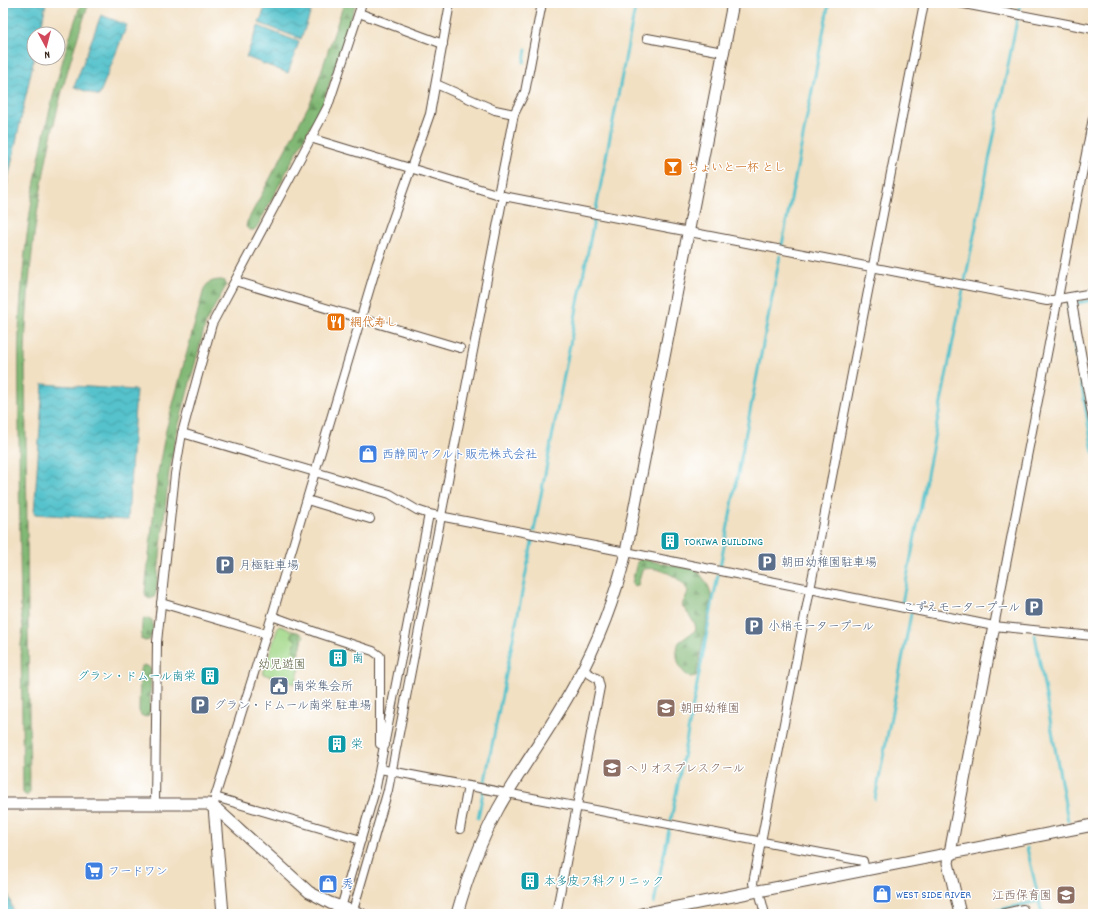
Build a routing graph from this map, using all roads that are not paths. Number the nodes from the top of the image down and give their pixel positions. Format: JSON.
{"nodes":[{"id":1,"x":362,"y":3,"type":"edge"},
{"id":2,"x":450,"y":3,"type":"edge"},
{"id":3,"x":542,"y":3,"type":"edge"},
{"id":4,"x":733,"y":3,"type":"edge"},
{"id":5,"x":924,"y":3,"type":"edge"},
{"id":6,"x":959,"y":3,"type":"edge"},
{"id":7,"x":359,"y":13,"type":"junction"},
{"id":8,"x":1093,"y":29,"type":"edge"},
{"id":9,"x":647,"y":38,"type":"dead end"},
{"id":10,"x":443,"y":44,"type":"junction"},
{"id":11,"x":723,"y":52,"type":"junction"},
{"id":12,"x":436,"y":84,"type":"junction"},
{"id":13,"x":514,"y":114,"type":"junction"},
{"id":14,"x":1093,"y":118,"type":"edge"},
{"id":15,"x":310,"y":138,"type":"junction"},
{"id":16,"x":411,"y":169,"type":"junction"},
{"id":17,"x":500,"y":196,"type":"junction"},
{"id":18,"x":688,"y":232,"type":"junction"},
{"id":19,"x":873,"y":268,"type":"junction"},
{"id":20,"x":235,"y":281,"type":"junction"},
{"id":21,"x":1093,"y":293,"type":"edge"},
{"id":22,"x":1071,"y":297,"type":"junction"},
{"id":23,"x":1058,"y":300,"type":"junction"},
{"id":24,"x":361,"y":319,"type":"junction"},
{"id":25,"x":460,"y":348,"type":"dead end"},
{"id":26,"x":1093,"y":420,"type":"edge"},
{"id":27,"x":182,"y":433,"type":"junction"},
{"id":28,"x":315,"y":472,"type":"junction"},
{"id":29,"x":307,"y":500,"type":"junction"},
{"id":30,"x":429,"y":514,"type":"junction"},
{"id":31,"x":441,"y":517,"type":"junction"},
{"id":32,"x":370,"y":519,"type":"dead end"},
{"id":33,"x":626,"y":552,"type":"junction"},
{"id":34,"x":810,"y":589,"type":"junction"},
{"id":35,"x":161,"y":602,"type":"junction"},
{"id":36,"x":272,"y":616,"type":"junction"},
{"id":37,"x":994,"y":626,"type":"junction"},
{"id":38,"x":267,"y":634,"type":"junction"},
{"id":39,"x":1093,"y":636,"type":"edge"},
{"id":40,"x":583,"y":670,"type":"junction"},
{"id":41,"x":385,"y":745,"type":"junction"},
{"id":42,"x":380,"y":769,"type":"junction"},
{"id":43,"x":392,"y":772,"type":"junction"},
{"id":44,"x":468,"y":786,"type":"junction"},
{"id":45,"x":508,"y":794,"type":"junction"},
{"id":46,"x":215,"y":802,"type":"junction"},
{"id":47,"x":3,"y":804,"type":"edge"},
{"id":48,"x":155,"y":804,"type":"junction"},
{"id":49,"x":577,"y":807,"type":"junction"},
{"id":50,"x":1093,"y":826,"type":"edge"},
{"id":51,"x":460,"y":829,"type":"dead end"},
{"id":52,"x":361,"y":840,"type":"junction"},
{"id":53,"x":762,"y":842,"type":"junction"},
{"id":54,"x":950,"y":854,"type":"junction"},
{"id":55,"x":865,"y":870,"type":"junction"},
{"id":56,"x":757,"y":891,"type":"junction"},
{"id":57,"x":341,"y":908,"type":"junction"},
{"id":58,"x":1023,"y":909,"type":"dead end"},
{"id":59,"x":355,"y":913,"type":"edge"},
{"id":60,"x":223,"y":914,"type":"edge"},
{"id":61,"x":457,"y":914,"type":"edge"},
{"id":62,"x":556,"y":914,"type":"edge"},
{"id":63,"x":642,"y":914,"type":"edge"},
{"id":64,"x":765,"y":914,"type":"edge"},
{"id":65,"x":960,"y":914,"type":"edge"},
{"id":66,"x":1001,"y":914,"type":"edge"}],
"edges":[{"from":1,"to":7,"type":"street"},
{"from":2,"to":10,"type":"street"},
{"from":3,"to":13,"type":"street"},
{"from":4,"to":11,"type":"street"},
{"from":5,"to":19,"type":"street"},
{"from":6,"to":8,"type":"street"},
{"from":7,"to":10,"type":"street"},
{"from":7,"to":15,"type":"street"},
{"from":9,"to":11,"type":"street"},
{"from":10,"to":12,"type":"street"},
{"from":11,"to":18,"type":"street"},
{"from":12,"to":13,"type":"street"},
{"from":12,"to":16,"type":"street"},
{"from":13,"to":17,"type":"street"},
{"from":14,"to":23,"type":"street"},
{"from":15,"to":16,"type":"street"},
{"from":15,"to":20,"type":"street"},
{"from":16,"to":17,"type":"street"},
{"from":16,"to":24,"type":"street"},
{"from":17,"to":18,"type":"street"},
{"from":17,"to":31,"type":"street"},
{"from":18,"to":19,"type":"street"},
{"from":18,"to":33,"type":"street"},
{"from":19,"to":23,"type":"street"},
{"from":19,"to":34,"type":"street"},
{"from":20,"to":24,"type":"street"},
{"from":20,"to":27,"type":"street"},
{"from":21,"to":22,"type":"street"},
{"from":22,"to":23,"type":"street"},
{"from":22,"to":26,"type":"street"},
{"from":23,"to":37,"type":"street"},
{"from":24,"to":25,"type":"street"},
{"from":24,"to":28,"type":"street"},
{"from":27,"to":28,"type":"street"},
{"from":27,"to":35,"type":"street"},
{"from":28,"to":29,"type":"street"},
{"from":28,"to":30,"type":"street"},
{"from":29,"to":32,"type":"street"},
{"from":29,"to":36,"type":"street"},
{"from":30,"to":31,"type":"street"},
{"from":30,"to":41,"type":"street"},
{"from":31,"to":33,"type":"street"},
{"from":31,"to":43,"type":"street"},
{"from":33,"to":34,"type":"street"},
{"from":33,"to":40,"type":"street"},
{"from":34,"to":37,"type":"street"},
{"from":34,"to":53,"type":"street"},
{"from":35,"to":38,"type":"street"},
{"from":35,"to":48,"type":"street"},
{"from":36,"to":38,"type":"street"},
{"from":36,"to":41,"type":"street"},
{"from":37,"to":39,"type":"street"},
{"from":37,"to":54,"type":"street"},
{"from":38,"to":46,"type":"street"},
{"from":40,"to":45,"type":"street"},
{"from":40,"to":49,"type":"street"},
{"from":41,"to":42,"type":"street"},
{"from":42,"to":43,"type":"street"},
{"from":42,"to":52,"type":"street"},
{"from":43,"to":44,"type":"street"},
{"from":43,"to":59,"type":"street"},
{"from":44,"to":45,"type":"street"},
{"from":44,"to":51,"type":"street"},
{"from":45,"to":49,"type":"street"},
{"from":45,"to":61,"type":"street"},
{"from":46,"to":48,"type":"street"},
{"from":46,"to":52,"type":"street"},
{"from":46,"to":57,"type":"street"},
{"from":46,"to":60,"type":"street"},
{"from":47,"to":48,"type":"street"},
{"from":49,"to":53,"type":"street"},
{"from":49,"to":62,"type":"street"},
{"from":50,"to":54,"type":"street"},
{"from":52,"to":57,"type":"street"},
{"from":53,"to":55,"type":"street"},
{"from":53,"to":56,"type":"street"},
{"from":54,"to":55,"type":"street"},
{"from":54,"to":65,"type":"street"},
{"from":55,"to":56,"type":"street"},
{"from":56,"to":63,"type":"street"},
{"from":56,"to":64,"type":"street"},
{"from":57,"to":59,"type":"street"},
{"from":58,"to":66,"type":"street"}]}
